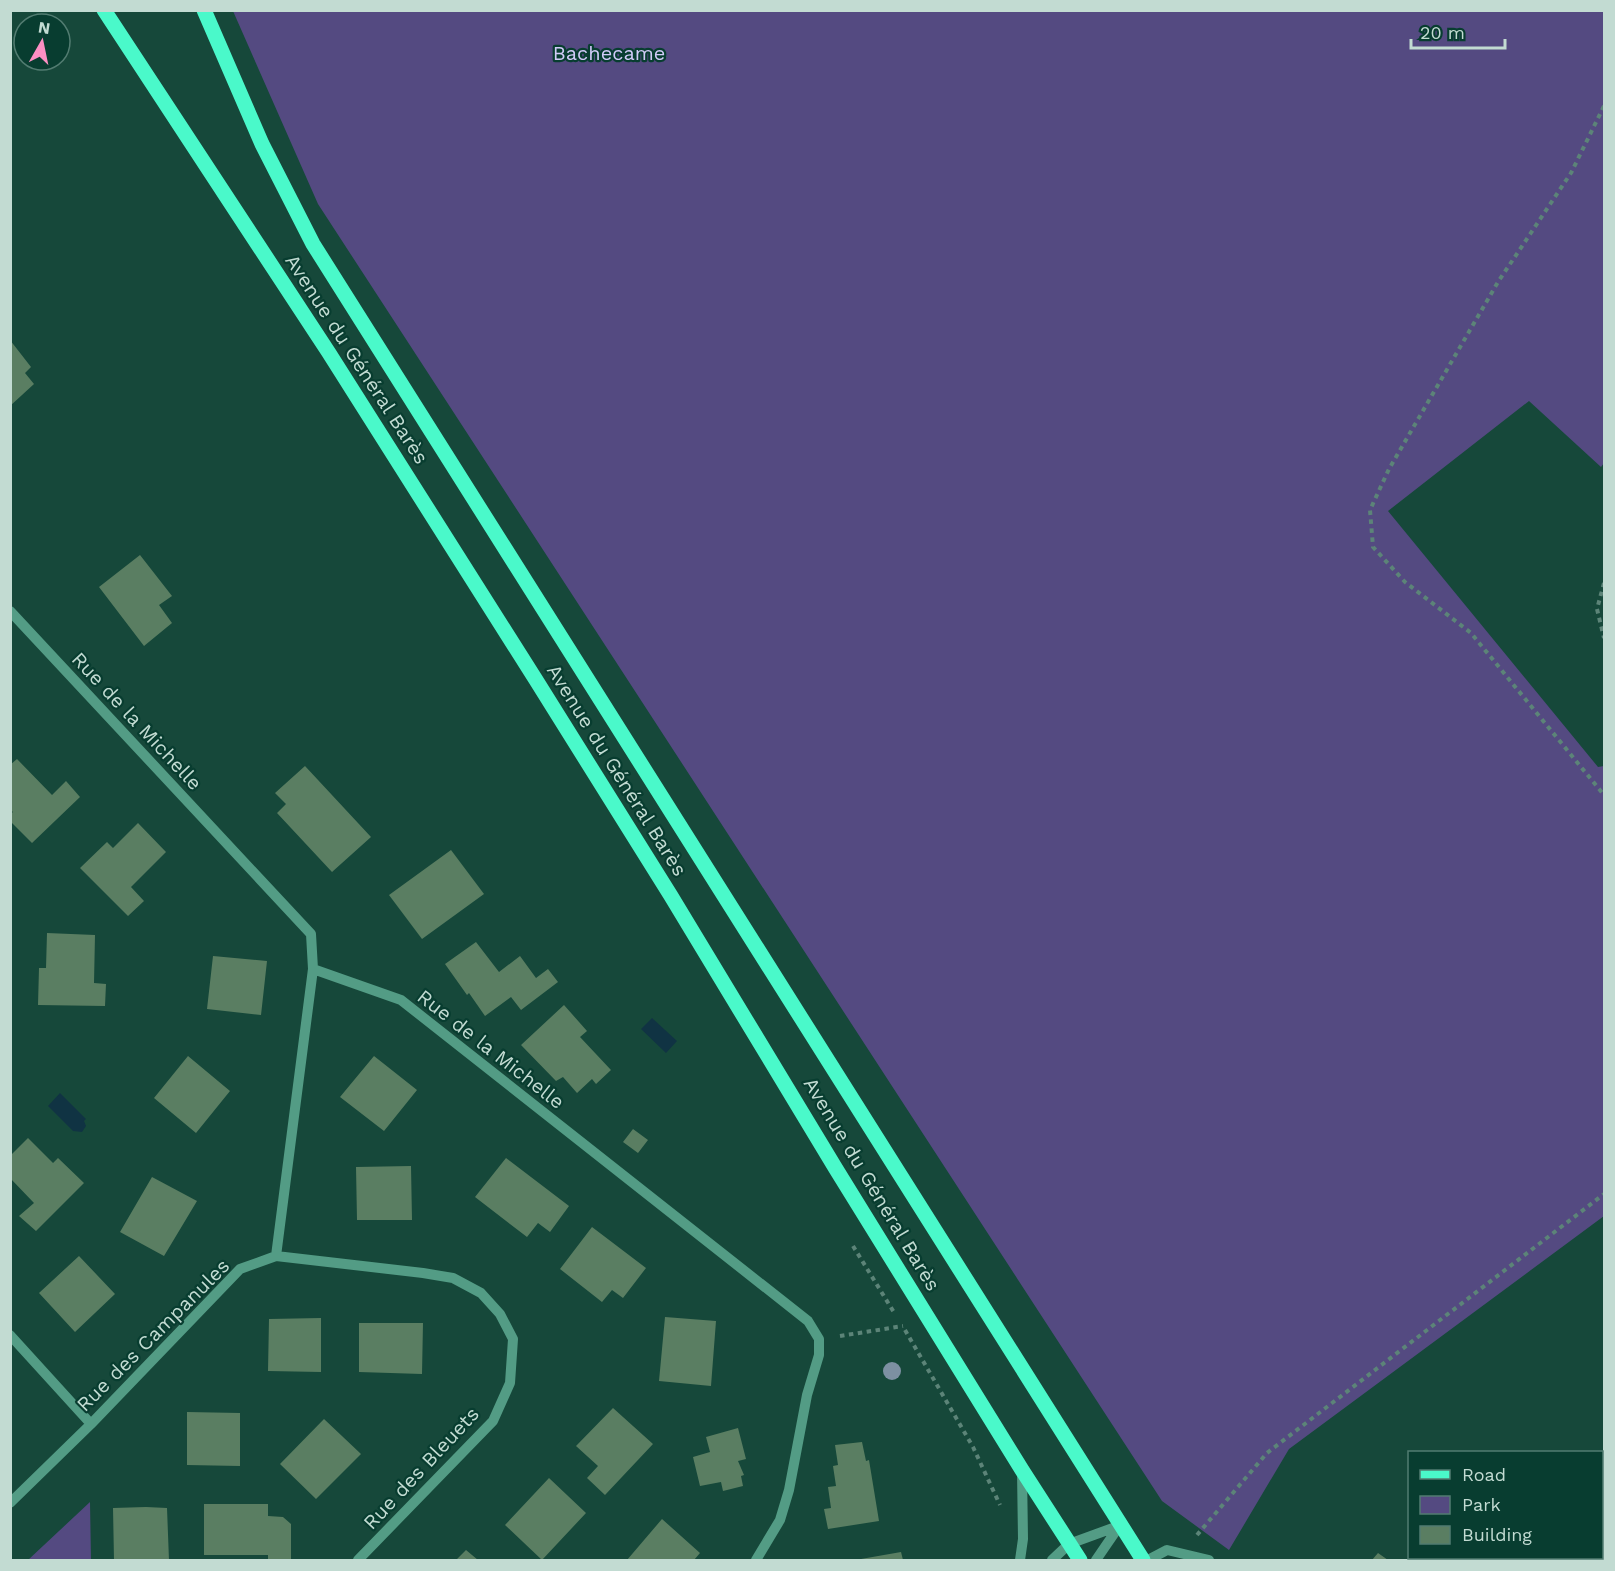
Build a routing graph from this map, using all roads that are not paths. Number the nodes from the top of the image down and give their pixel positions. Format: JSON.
{"nodes":[{"id":1,"x":104,"y":10,"type":"edge"},
{"id":2,"x":204,"y":10,"type":"edge"},
{"id":3,"x":10,"y":611,"type":"edge"},
{"id":4,"x":313,"y":969,"type":"junction"},
{"id":5,"x":276,"y":1256,"type":"junction"},
{"id":6,"x":10,"y":1335,"type":"edge"},
{"id":7,"x":91,"y":1424,"type":"junction"},
{"id":8,"x":1022,"y":1470,"type":"junction"},
{"id":9,"x":10,"y":1503,"type":"edge"},
{"id":10,"x":1120,"y":1525,"type":"junction"},
{"id":11,"x":1069,"y":1544,"type":"junction"},
{"id":12,"x":358,"y":1560,"type":"edge"},
{"id":13,"x":756,"y":1560,"type":"edge"},
{"id":14,"x":1020,"y":1560,"type":"edge"},
{"id":15,"x":1052,"y":1560,"type":"edge"},
{"id":16,"x":1080,"y":1560,"type":"edge"},
{"id":17,"x":1096,"y":1560,"type":"edge"},
{"id":18,"x":1143,"y":1560,"type":"edge"},
{"id":19,"x":1148,"y":1560,"type":"edge"},
{"id":20,"x":1209,"y":1560,"type":"edge"}],
"edges":[{"from":1,"to":8,"type":"main road","name":"Avenue du Général Barès"},
{"from":2,"to":10,"type":"main road","name":"Avenue du Général Barès"},
{"from":3,"to":4,"type":"street","name":"Rue de la Michelle"},
{"from":4,"to":5,"type":"street"},
{"from":4,"to":13,"type":"street","name":"Rue de la Michelle"},
{"from":5,"to":7,"type":"street","name":"Rue des Campanules"},
{"from":5,"to":12,"type":"street","name":"Rue des Bleuets"},
{"from":6,"to":7,"type":"street"},
{"from":7,"to":9,"type":"street","name":"Rue des Campanules"},
{"from":8,"to":11,"type":"main road","name":"Avenue du Général Barès"},
{"from":8,"to":14,"type":"street"},
{"from":10,"to":11,"type":"street"},
{"from":10,"to":17,"type":"street"},
{"from":10,"to":18,"type":"main road","name":"Avenue du Général Barès"},
{"from":11,"to":15,"type":"street"},
{"from":11,"to":16,"type":"main road","name":"Avenue du Général Barès"},
{"from":19,"to":20,"type":"street"}]}
